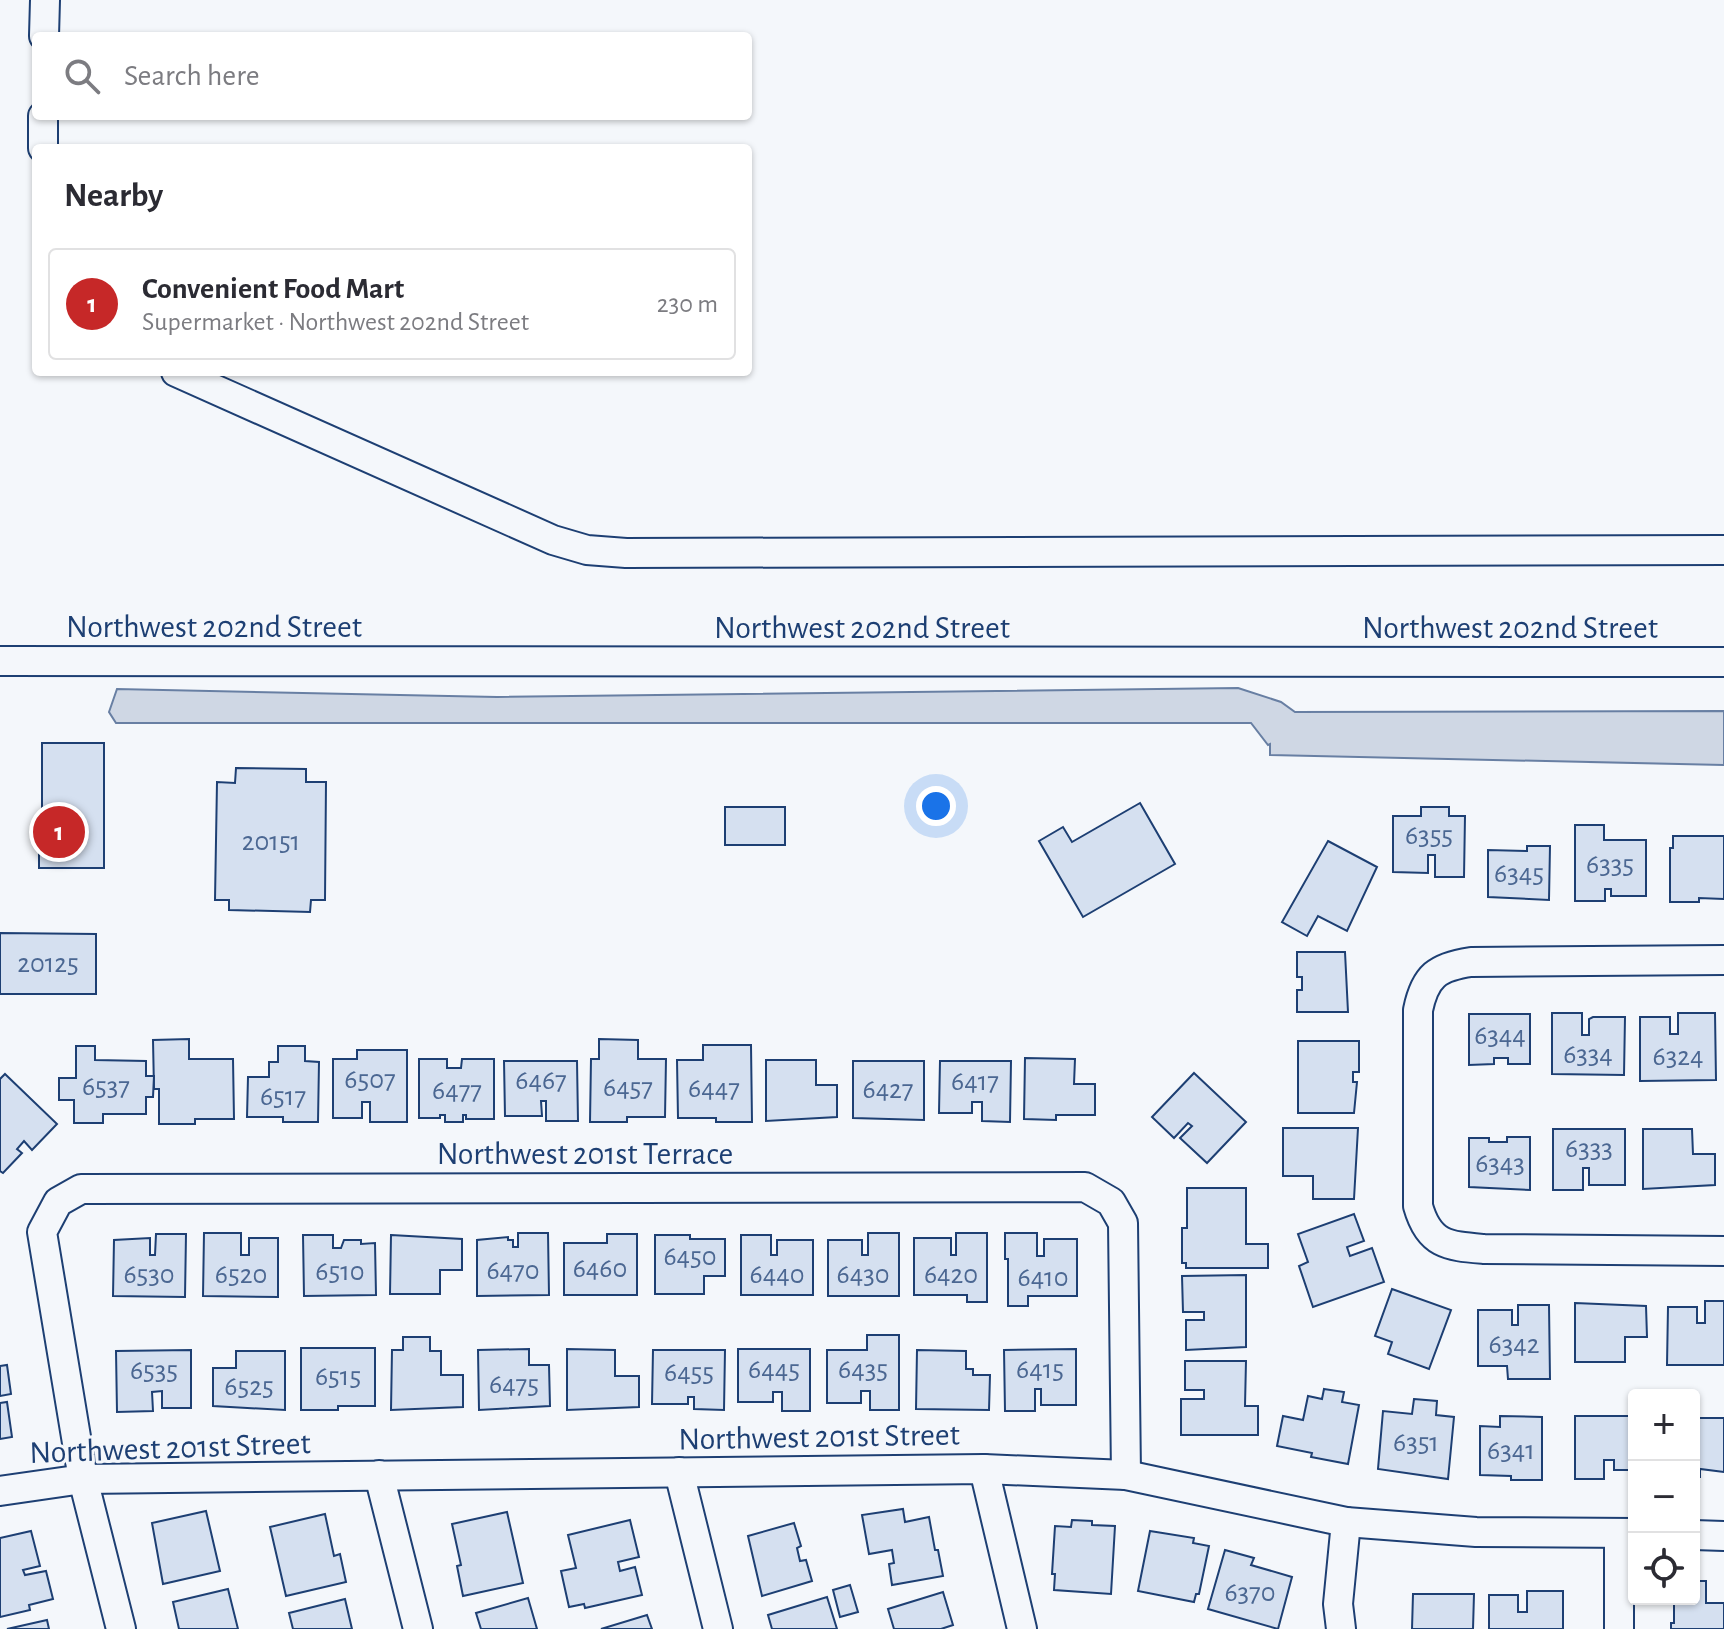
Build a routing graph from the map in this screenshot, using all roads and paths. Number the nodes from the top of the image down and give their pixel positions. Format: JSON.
{"nodes":[{"id":1,"x":45,"y":0,"type":"edge"},
{"id":2,"x":44,"y":32,"type":"edge"},
{"id":3,"x":43,"y":120,"type":"edge"},
{"id":4,"x":43,"y":144,"type":"edge"},
{"id":5,"x":185,"y":376,"type":"edge"},
{"id":6,"x":1724,"y":550,"type":"edge"},
{"id":7,"x":0,"y":661,"type":"edge"},
{"id":8,"x":1724,"y":662,"type":"edge"},
{"id":9,"x":1724,"y":960,"type":"edge"},
{"id":10,"x":1724,"y":1251,"type":"edge"},
{"id":11,"x":984,"y":1469,"type":"junction"},
{"id":12,"x":679,"y":1472,"type":"junction"},
{"id":13,"x":379,"y":1475,"type":"junction"},
{"id":14,"x":1126,"y":1475,"type":"junction"},
{"id":15,"x":83,"y":1479,"type":"junction"},
{"id":16,"x":0,"y":1491,"type":"edge"},
{"id":17,"x":1346,"y":1522,"type":"junction"},
{"id":18,"x":1626,"y":1533,"type":"edge"},
{"id":19,"x":1700,"y":1535,"type":"edge"},
{"id":20,"x":1724,"y":1536,"type":"edge"},
{"id":21,"x":121,"y":1629,"type":"edge"},
{"id":22,"x":418,"y":1629,"type":"edge"},
{"id":23,"x":718,"y":1629,"type":"edge"},
{"id":24,"x":1022,"y":1629,"type":"edge"},
{"id":25,"x":1341,"y":1629,"type":"edge"},
{"id":26,"x":1619,"y":1629,"type":"edge"}],
"edges":[{"from":1,"to":2,"type":"street"},
{"from":3,"to":4,"type":"street"},
{"from":5,"to":6,"type":"street"},
{"from":7,"to":8,"type":"street","name":"Northwest 202nd Street"},
{"from":9,"to":10,"type":"street"},
{"from":11,"to":12,"type":"street","name":"Northwest 201st Street"},
{"from":11,"to":14,"type":"street","name":"Northwest 201st Street"},
{"from":11,"to":24,"type":"street"},
{"from":12,"to":13,"type":"street","name":"Northwest 201st Street"},
{"from":12,"to":23,"type":"street"},
{"from":13,"to":15,"type":"street","name":"Northwest 201st Street"},
{"from":13,"to":22,"type":"street"},
{"from":14,"to":15,"type":"street","name":"Northwest 201st Terrace"},
{"from":14,"to":17,"type":"street","name":"Northwest 201st Street"},
{"from":15,"to":16,"type":"street","name":"Northwest 201st Street"},
{"from":15,"to":21,"type":"street"},
{"from":17,"to":18,"type":"street","name":"Northwest 201st Street"},
{"from":17,"to":25,"type":"street"},
{"from":18,"to":26,"type":"street"},
{"from":19,"to":20,"type":"street"}]}
